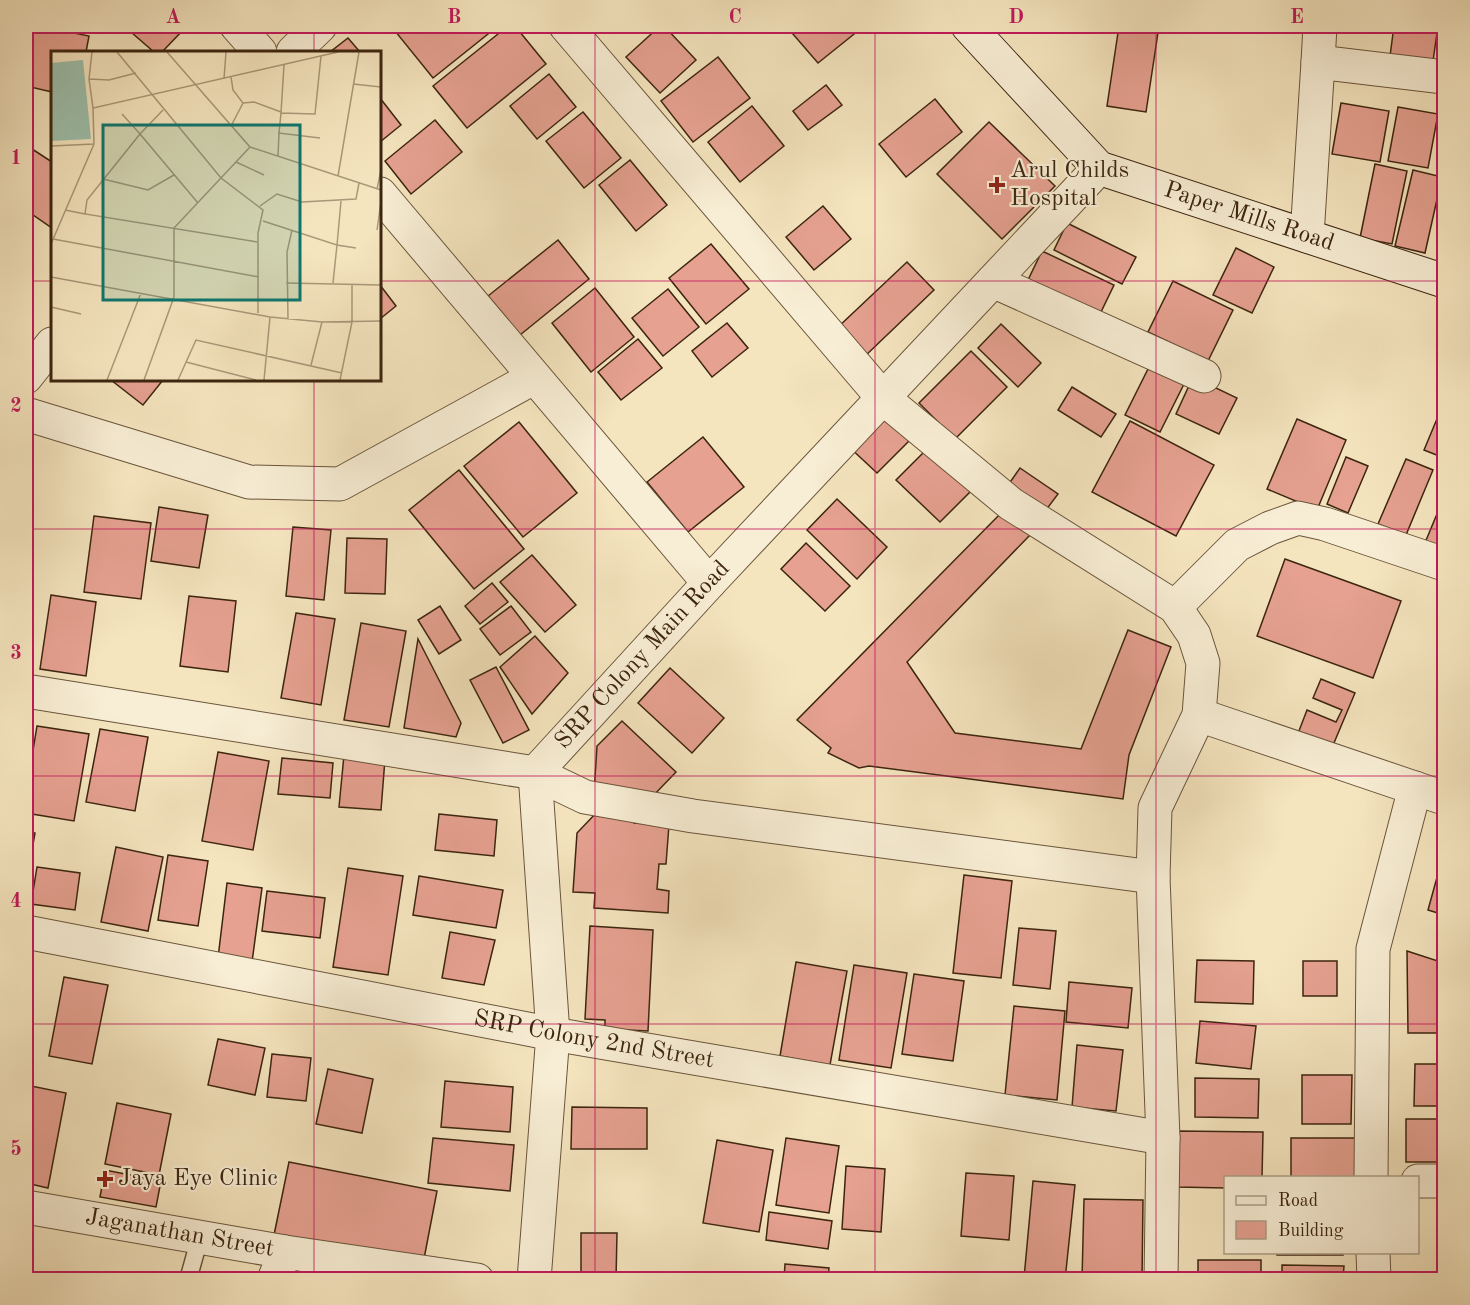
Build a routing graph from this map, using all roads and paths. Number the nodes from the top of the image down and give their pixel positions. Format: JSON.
{"nodes":[{"id":1,"x":237,"y":26,"type":"edge"},
{"id":2,"x":320,"y":26,"type":"edge"},
{"id":3,"x":566,"y":26,"type":"edge"},
{"id":4,"x":968,"y":26,"type":"edge"},
{"id":5,"x":1320,"y":26,"type":"edge"},
{"id":6,"x":259,"y":51,"type":"edge"},
{"id":7,"x":294,"y":51,"type":"edge"},
{"id":8,"x":1318,"y":62,"type":"junction"},
{"id":9,"x":1444,"y":77,"type":"edge"},
{"id":10,"x":1099,"y":168,"type":"junction"},
{"id":11,"x":381,"y":195,"type":"edge"},
{"id":12,"x":1307,"y":236,"type":"junction"},
{"id":13,"x":993,"y":281,"type":"junction"},
{"id":14,"x":1444,"y":281,"type":"edge"},
{"id":15,"x":51,"y":345,"type":"edge"},
{"id":16,"x":1204,"y":376,"type":"dead end"},
{"id":17,"x":26,"y":377,"type":"edge"},
{"id":18,"x":533,"y":378,"type":"junction"},
{"id":19,"x":883,"y":398,"type":"junction"},
{"id":20,"x":26,"y":414,"type":"edge"},
{"id":21,"x":1444,"y":564,"type":"edge"},
{"id":22,"x":709,"y":583,"type":"junction"},
{"id":23,"x":1175,"y":607,"type":"junction"},
{"id":24,"x":26,"y":691,"type":"edge"},
{"id":25,"x":1199,"y":715,"type":"junction"},
{"id":26,"x":535,"y":773,"type":"junction"},
{"id":27,"x":1430,"y":793,"type":"edge"},
{"id":28,"x":1153,"y":878,"type":"junction"},
{"id":29,"x":26,"y":932,"type":"edge"},
{"id":30,"x":553,"y":1034,"type":"junction"},
{"id":31,"x":1163,"y":1138,"type":"junction"},
{"id":32,"x":1371,"y":1176,"type":"edge"},
{"id":33,"x":1419,"y":1181,"type":"edge"},
{"id":34,"x":1444,"y":1181,"type":"edge"},
{"id":35,"x":26,"y":1207,"type":"edge"},
{"id":36,"x":201,"y":1237,"type":"junction"},
{"id":37,"x":1373,"y":1254,"type":"edge"},
{"id":38,"x":280,"y":1266,"type":"edge"},
{"id":39,"x":188,"y":1280,"type":"edge"},
{"id":40,"x":477,"y":1280,"type":"edge"},
{"id":41,"x":534,"y":1280,"type":"edge"},
{"id":42,"x":1161,"y":1280,"type":"edge"},
{"id":43,"x":1374,"y":1280,"type":"edge"}],
"edges":[{"from":1,"to":6,"type":"street"},
{"from":2,"to":7,"type":"street"},
{"from":3,"to":19,"type":"street"},
{"from":4,"to":10,"type":"street","name":"Paper Mills Road"},
{"from":5,"to":8,"type":"street"},
{"from":8,"to":9,"type":"street"},
{"from":8,"to":12,"type":"street"},
{"from":10,"to":12,"type":"street","name":"Paper Mills Road"},
{"from":10,"to":13,"type":"street","name":"SRP Colony Main Road"},
{"from":11,"to":18,"type":"street"},
{"from":12,"to":14,"type":"street","name":"Paper Mills Road"},
{"from":13,"to":16,"type":"street"},
{"from":13,"to":19,"type":"street","name":"SRP Colony Main Road"},
{"from":15,"to":17,"type":"street"},
{"from":18,"to":20,"type":"street"},
{"from":18,"to":22,"type":"street"},
{"from":19,"to":22,"type":"street","name":"SRP Colony Main Road"},
{"from":19,"to":23,"type":"street"},
{"from":21,"to":23,"type":"street"},
{"from":22,"to":26,"type":"street","name":"SRP Colony Main Road"},
{"from":23,"to":25,"type":"street"},
{"from":24,"to":26,"type":"street"},
{"from":25,"to":27,"type":"street"},
{"from":25,"to":28,"type":"street"},
{"from":26,"to":28,"type":"street"},
{"from":26,"to":30,"type":"street"},
{"from":27,"to":32,"type":"street"},
{"from":28,"to":31,"type":"street"},
{"from":29,"to":30,"type":"street","name":"SRP Colony 2nd Street"},
{"from":30,"to":31,"type":"street","name":"SRP Colony 2nd Street"},
{"from":30,"to":41,"type":"street"},
{"from":31,"to":42,"type":"street"},
{"from":33,"to":34,"type":"street"},
{"from":35,"to":36,"type":"street","name":"Jaganathan Street"},
{"from":36,"to":38,"type":"street","name":"Jaganathan Street"},
{"from":36,"to":39,"type":"lane"},
{"from":37,"to":43,"type":"street"},
{"from":38,"to":40,"type":"street","name":"Jaganathan Street"}]}
